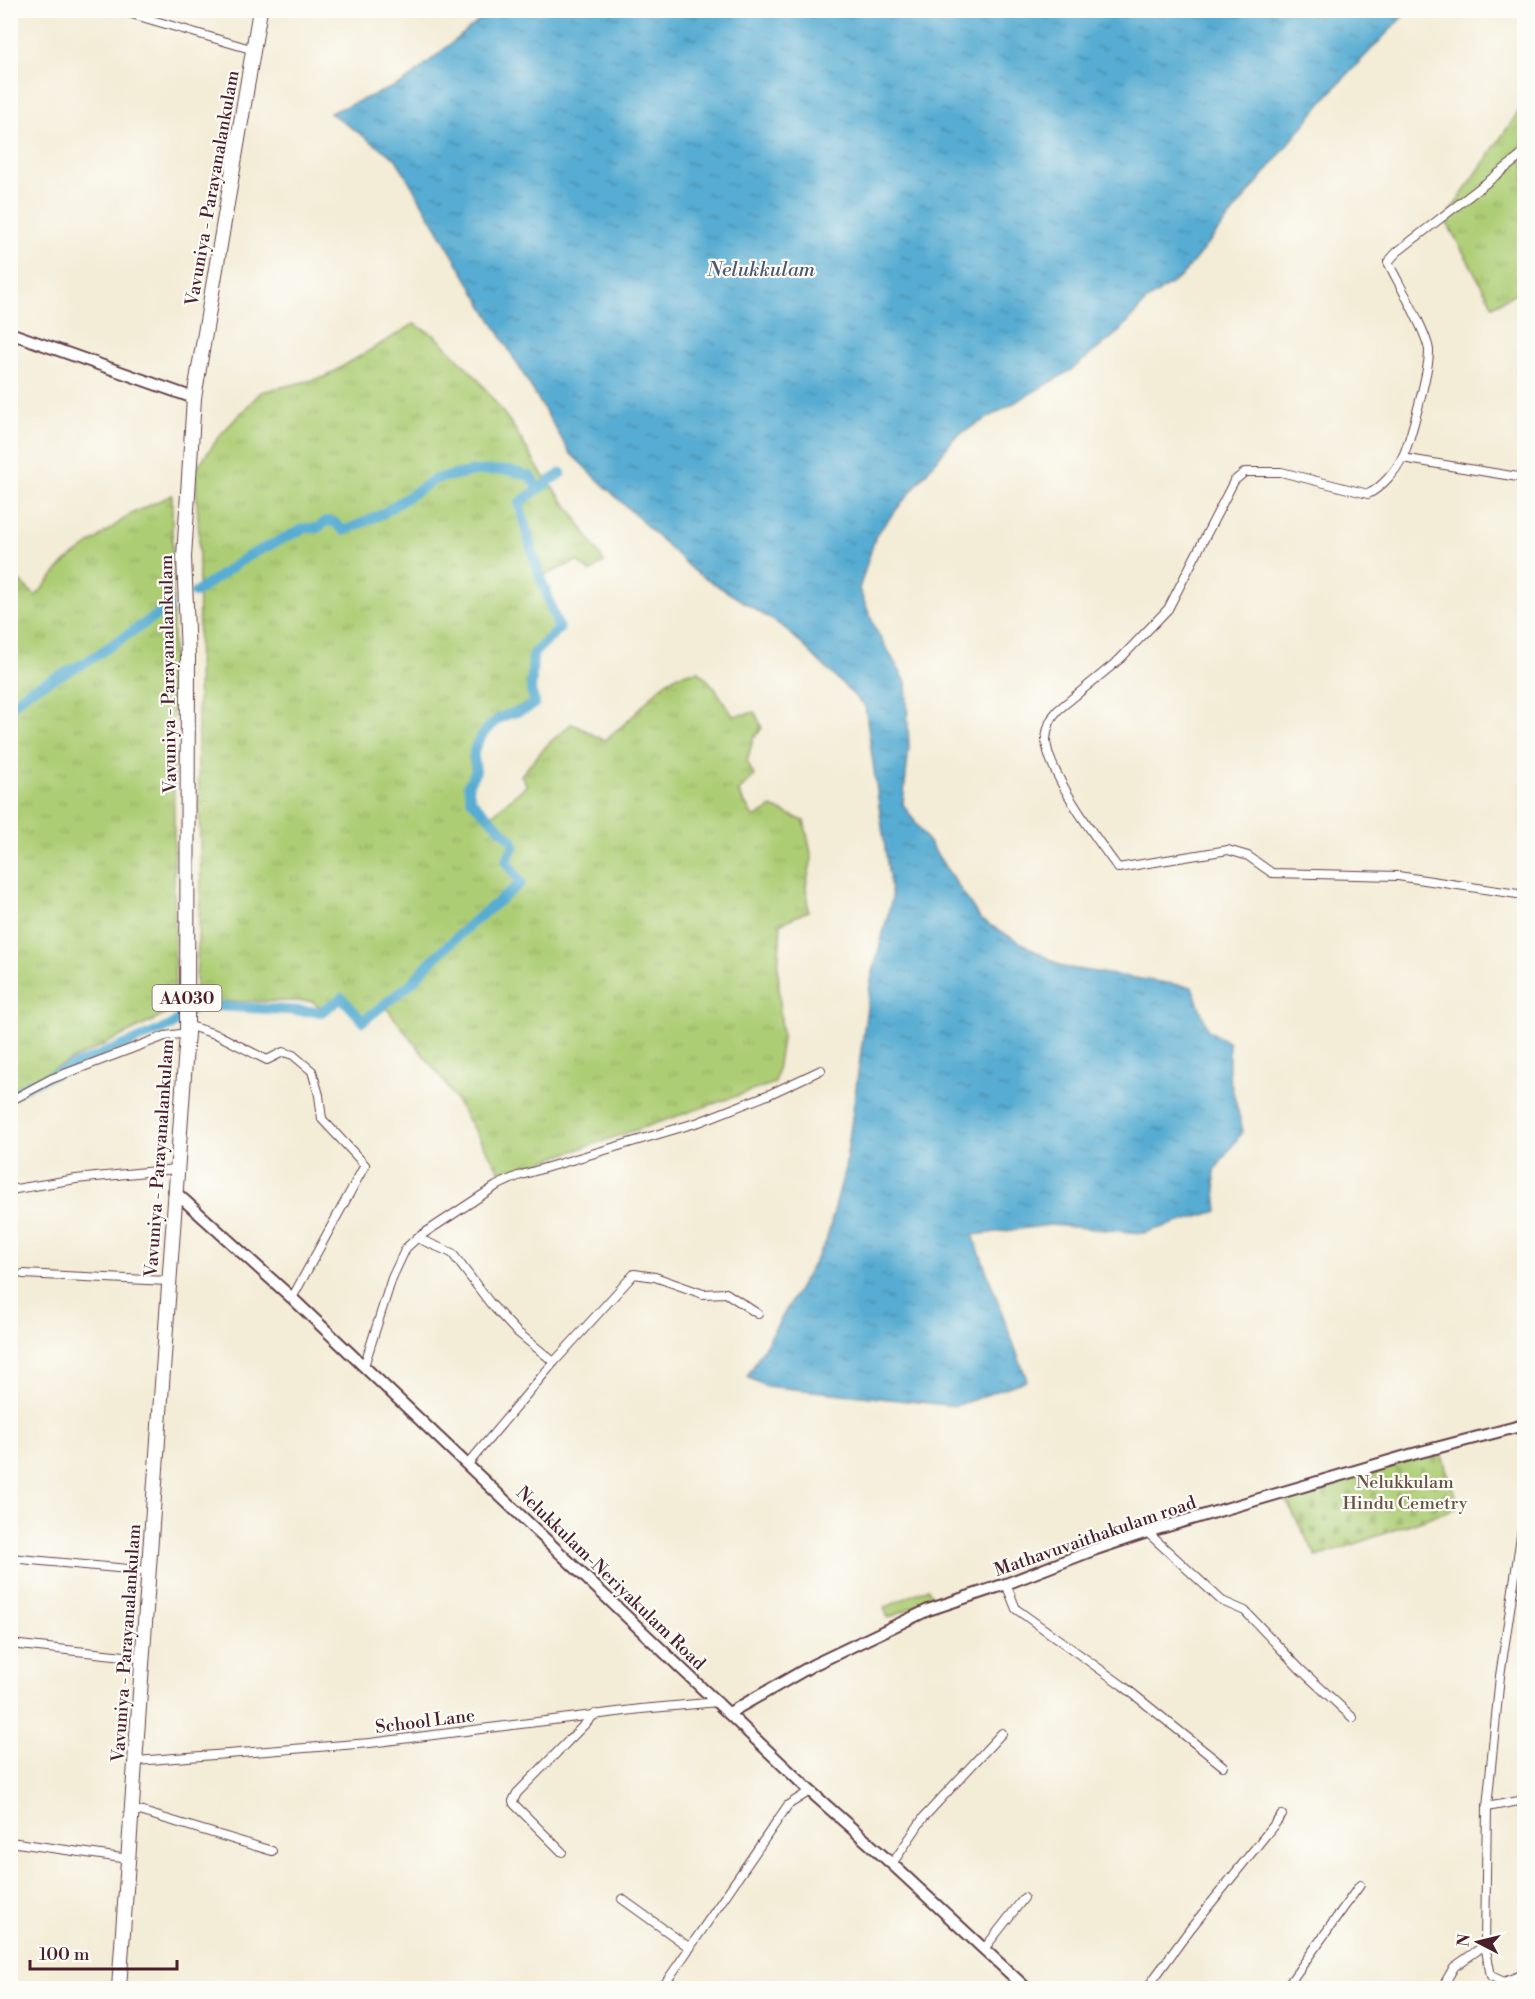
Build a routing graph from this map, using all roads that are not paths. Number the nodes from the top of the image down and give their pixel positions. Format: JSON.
{"nodes":[{"id":1,"x":118,"y":10,"type":"edge"},
{"id":2,"x":260,"y":10,"type":"edge"},
{"id":3,"x":254,"y":50,"type":"junction"},
{"id":4,"x":1524,"y":151,"type":"edge"},
{"id":5,"x":10,"y":333,"type":"edge"},
{"id":6,"x":194,"y":398,"type":"junction"},
{"id":7,"x":1402,"y":458,"type":"junction"},
{"id":8,"x":1524,"y":478,"type":"edge"},
{"id":9,"x":1524,"y":894,"type":"edge"},
{"id":10,"x":187,"y":1029,"type":"junction"},
{"id":11,"x":821,"y":1070,"type":"dead end"},
{"id":12,"x":10,"y":1101,"type":"edge"},
{"id":13,"x":176,"y":1169,"type":"junction"},
{"id":14,"x":10,"y":1190,"type":"edge"},
{"id":15,"x":174,"y":1191,"type":"junction"},
{"id":16,"x":417,"y":1238,"type":"junction"},
{"id":17,"x":23,"y":1274,"type":"dead end"},
{"id":18,"x":168,"y":1281,"type":"junction"},
{"id":19,"x":292,"y":1298,"type":"junction"},
{"id":20,"x":758,"y":1314,"type":"dead end"},
{"id":21,"x":554,"y":1362,"type":"junction"},
{"id":22,"x":364,"y":1366,"type":"junction"},
{"id":23,"x":1524,"y":1425,"type":"edge"},
{"id":24,"x":468,"y":1464,"type":"junction"},
{"id":25,"x":1524,"y":1516,"type":"edge"},
{"id":26,"x":1147,"y":1532,"type":"junction"},
{"id":27,"x":10,"y":1558,"type":"edge"},
{"id":28,"x":149,"y":1571,"type":"junction"},
{"id":29,"x":1006,"y":1584,"type":"junction"},
{"id":30,"x":10,"y":1644,"type":"edge"},
{"id":31,"x":143,"y":1658,"type":"junction"},
{"id":32,"x":718,"y":1702,"type":"junction"},
{"id":33,"x":729,"y":1713,"type":"junction"},
{"id":34,"x":595,"y":1714,"type":"junction"},
{"id":35,"x":1353,"y":1718,"type":"dead end"},
{"id":36,"x":1002,"y":1733,"type":"dead end"},
{"id":37,"x":136,"y":1761,"type":"junction"},
{"id":38,"x":1223,"y":1766,"type":"dead end"},
{"id":39,"x":810,"y":1791,"type":"junction"},
{"id":40,"x":1524,"y":1800,"type":"edge"},
{"id":41,"x":1486,"y":1807,"type":"junction"},
{"id":42,"x":133,"y":1809,"type":"junction"},
{"id":43,"x":1282,"y":1815,"type":"dead end"},
{"id":44,"x":10,"y":1842,"type":"edge"},
{"id":45,"x":272,"y":1851,"type":"dead end"},
{"id":46,"x":562,"y":1852,"type":"dead end"},
{"id":47,"x":129,"y":1859,"type":"junction"},
{"id":48,"x":892,"y":1864,"type":"junction"},
{"id":49,"x":1360,"y":1885,"type":"dead end"},
{"id":50,"x":1024,"y":1898,"type":"dead end"},
{"id":51,"x":622,"y":1899,"type":"dead end"},
{"id":52,"x":1485,"y":1945,"type":"junction"},
{"id":53,"x":690,"y":1948,"type":"junction"},
{"id":54,"x":984,"y":1949,"type":"junction"},
{"id":55,"x":1524,"y":1974,"type":"edge"},
{"id":56,"x":1512,"y":1979,"type":"junction"},
{"id":57,"x":119,"y":1989,"type":"edge"},
{"id":58,"x":662,"y":1989,"type":"edge"},
{"id":59,"x":1026,"y":1989,"type":"edge"},
{"id":60,"x":1147,"y":1989,"type":"edge"},
{"id":61,"x":1286,"y":1989,"type":"edge"},
{"id":62,"x":1442,"y":1989,"type":"edge"},
{"id":63,"x":1516,"y":1989,"type":"edge"}],
"edges":[{"from":1,"to":3,"type":"street"},
{"from":2,"to":3,"type":"highway","name":"Vavuniya - Parayanalankulam","number":"AA030"},
{"from":3,"to":6,"type":"highway","name":"Vavuniya - Parayanalankulam","number":"AA030"},
{"from":4,"to":7,"type":"street"},
{"from":5,"to":6,"type":"main road"},
{"from":6,"to":10,"type":"highway","name":"Vavuniya - Parayanalankulam","number":"AA030"},
{"from":7,"to":8,"type":"street"},
{"from":7,"to":9,"type":"street"},
{"from":10,"to":12,"type":"street"},
{"from":10,"to":13,"type":"highway","name":"Vavuniya - Parayanalankulam","number":"AA030"},
{"from":10,"to":19,"type":"street"},
{"from":11,"to":16,"type":"street"},
{"from":13,"to":14,"type":"street"},
{"from":13,"to":15,"type":"highway","name":"Vavuniya - Parayanalankulam","number":"AA030"},
{"from":15,"to":18,"type":"highway","name":"Vavuniya - Parayanalankulam","number":"AA030"},
{"from":15,"to":19,"type":"main road","name":"Nelukkulam-Neriyakulam Road"},
{"from":16,"to":21,"type":"street"},
{"from":16,"to":22,"type":"street"},
{"from":17,"to":18,"type":"street"},
{"from":18,"to":28,"type":"highway","name":"Vavuniya - Parayanalankulam","number":"AA030"},
{"from":19,"to":22,"type":"main road","name":"Nelukkulam-Neriyakulam Road"},
{"from":20,"to":21,"type":"street"},
{"from":21,"to":24,"type":"street"},
{"from":22,"to":24,"type":"main road","name":"Nelukkulam-Neriyakulam Road"},
{"from":23,"to":26,"type":"main road","name":"Mathavuvaithakulam road"},
{"from":24,"to":32,"type":"main road","name":"Nelukkulam-Neriyakulam Road"},
{"from":25,"to":41,"type":"street"},
{"from":26,"to":29,"type":"main road","name":"Mathavuvaithakulam road"},
{"from":26,"to":35,"type":"street"},
{"from":27,"to":28,"type":"street"},
{"from":28,"to":31,"type":"highway","name":"Vavuniya - Parayanalankulam","number":"AA030"},
{"from":29,"to":33,"type":"main road","name":"Mathavuvaithakulam road"},
{"from":29,"to":38,"type":"street"},
{"from":30,"to":31,"type":"street"},
{"from":31,"to":37,"type":"highway","name":"Vavuniya - Parayanalankulam","number":"AA030"},
{"from":32,"to":33,"type":"main road","name":"Nelukkulam-Neriyakulam Road"},
{"from":32,"to":34,"type":"street","name":"School Lane"},
{"from":33,"to":39,"type":"main road","name":"Nelukkulam-Neriyakulam Road"},
{"from":34,"to":37,"type":"street","name":"School Lane"},
{"from":34,"to":46,"type":"street"},
{"from":36,"to":48,"type":"street"},
{"from":37,"to":42,"type":"highway","name":"Vavuniya - Parayanalankulam","number":"AA030"},
{"from":39,"to":48,"type":"main road","name":"Nelukkulam-Neriyakulam Road"},
{"from":39,"to":53,"type":"street"},
{"from":40,"to":41,"type":"street"},
{"from":41,"to":52,"type":"street"},
{"from":42,"to":45,"type":"street"},
{"from":42,"to":47,"type":"highway","name":"Vavuniya - Parayanalankulam","number":"AA030"},
{"from":43,"to":60,"type":"street"},
{"from":44,"to":47,"type":"street"},
{"from":47,"to":57,"type":"highway","name":"Vavuniya - Parayanalankulam","number":"AA030"},
{"from":48,"to":54,"type":"main road","name":"Nelukkulam-Neriyakulam Road"},
{"from":49,"to":61,"type":"street"},
{"from":50,"to":54,"type":"street"},
{"from":51,"to":53,"type":"street"},
{"from":52,"to":56,"type":"street"},
{"from":52,"to":62,"type":"street"},
{"from":53,"to":58,"type":"street"},
{"from":54,"to":59,"type":"main road","name":"Nelukkulam-Neriyakulam Road"},
{"from":55,"to":56,"type":"street"},
{"from":56,"to":63,"type":"street"}]}
